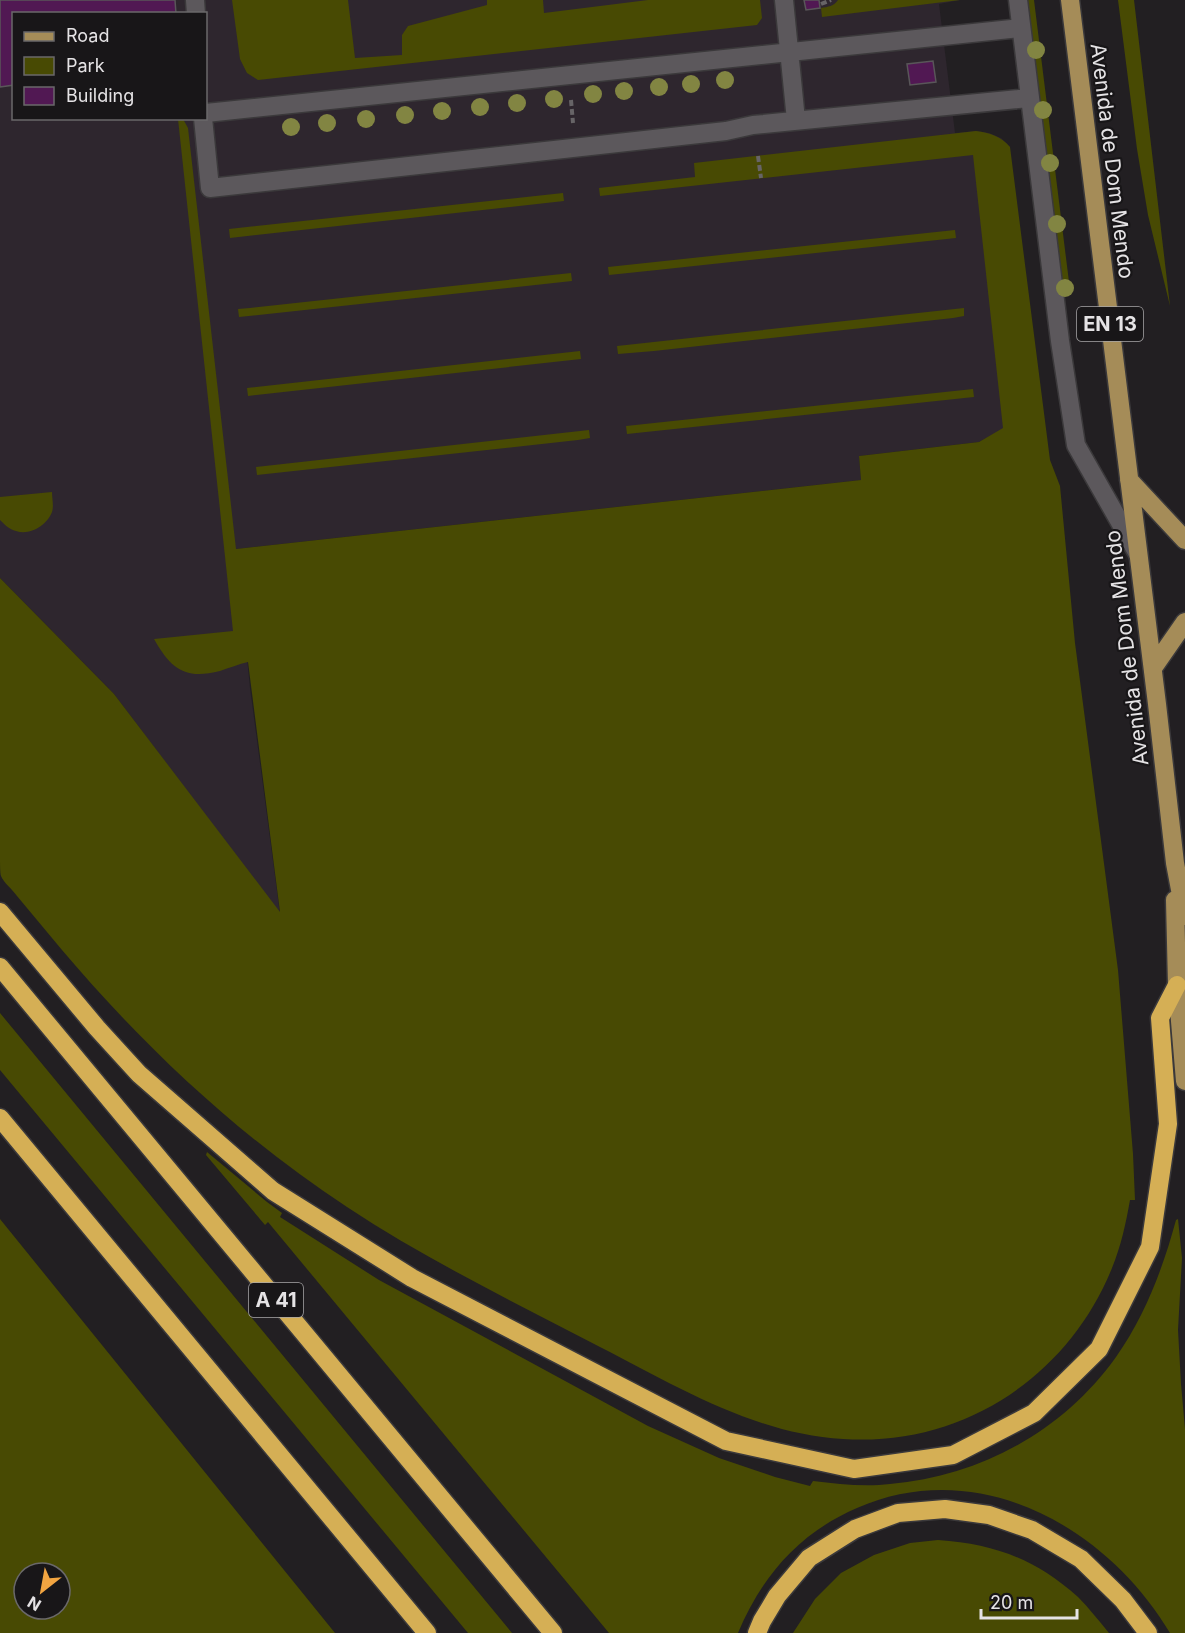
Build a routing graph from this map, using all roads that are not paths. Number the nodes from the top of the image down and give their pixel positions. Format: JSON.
{"nodes":[{"id":1,"x":784,"y":0,"type":"edge"},
{"id":2,"x":1018,"y":0,"type":"edge"},
{"id":3,"x":1070,"y":0,"type":"edge"},
{"id":4,"x":1021,"y":28,"type":"junction"},
{"id":5,"x":789,"y":52,"type":"junction"},
{"id":6,"x":1029,"y":98,"type":"junction"},
{"id":7,"x":207,"y":113,"type":"edge"},
{"id":8,"x":203,"y":120,"type":"edge"},
{"id":9,"x":796,"y":120,"type":"junction"},
{"id":10,"x":1129,"y":480,"type":"junction"},
{"id":11,"x":1185,"y":540,"type":"edge"},
{"id":12,"x":1138,"y":554,"type":"junction"},
{"id":13,"x":1185,"y":622,"type":"edge"},
{"id":14,"x":1153,"y":668,"type":"junction"},
{"id":15,"x":1175,"y":863,"type":"junction"},
{"id":16,"x":0,"y":912,"type":"edge"},
{"id":17,"x":1185,"y":916,"type":"edge"},
{"id":18,"x":0,"y":967,"type":"edge"},
{"id":19,"x":1176,"y":986,"type":"junction"},
{"id":20,"x":1185,"y":1081,"type":"edge"},
{"id":21,"x":0,"y":1118,"type":"edge"},
{"id":22,"x":427,"y":1633,"type":"edge"},
{"id":23,"x":552,"y":1633,"type":"edge"},
{"id":24,"x":757,"y":1633,"type":"edge"},
{"id":25,"x":1148,"y":1633,"type":"edge"}],
"edges":[{"from":1,"to":5,"type":"lane"},
{"from":2,"to":4,"type":"lane"},
{"from":3,"to":10,"type":"main road","name":"Avenida de Dom Mendo","number":"EN 13"},
{"from":4,"to":5,"type":"lane"},
{"from":4,"to":6,"type":"lane"},
{"from":5,"to":7,"type":"lane"},
{"from":5,"to":9,"type":"lane"},
{"from":6,"to":9,"type":"lane"},
{"from":6,"to":12,"type":"lane"},
{"from":8,"to":9,"type":"lane"},
{"from":10,"to":11,"type":"main road"},
{"from":10,"to":12,"type":"main road","name":"Avenida de Dom Mendo","number":"EN 13"},
{"from":12,"to":14,"type":"main road","name":"Avenida de Dom Mendo","number":"EN 13"},
{"from":13,"to":14,"type":"main road"},
{"from":14,"to":15,"type":"main road","name":"Avenida de Dom Mendo","number":"EN 13"},
{"from":15,"to":17,"type":"main road","name":"Avenida de Dom Mendo","number":"EN 13"},
{"from":15,"to":19,"type":"main road","name":"Avenida de Dom Mendo","number":"EN 13"},
{"from":16,"to":19,"type":"highway"},
{"from":18,"to":23,"type":"highway","number":"A 41"},
{"from":19,"to":20,"type":"main road","name":"Avenida de Dom Mendo","number":"EN 13"},
{"from":21,"to":22,"type":"highway"},
{"from":24,"to":25,"type":"highway"}]}
